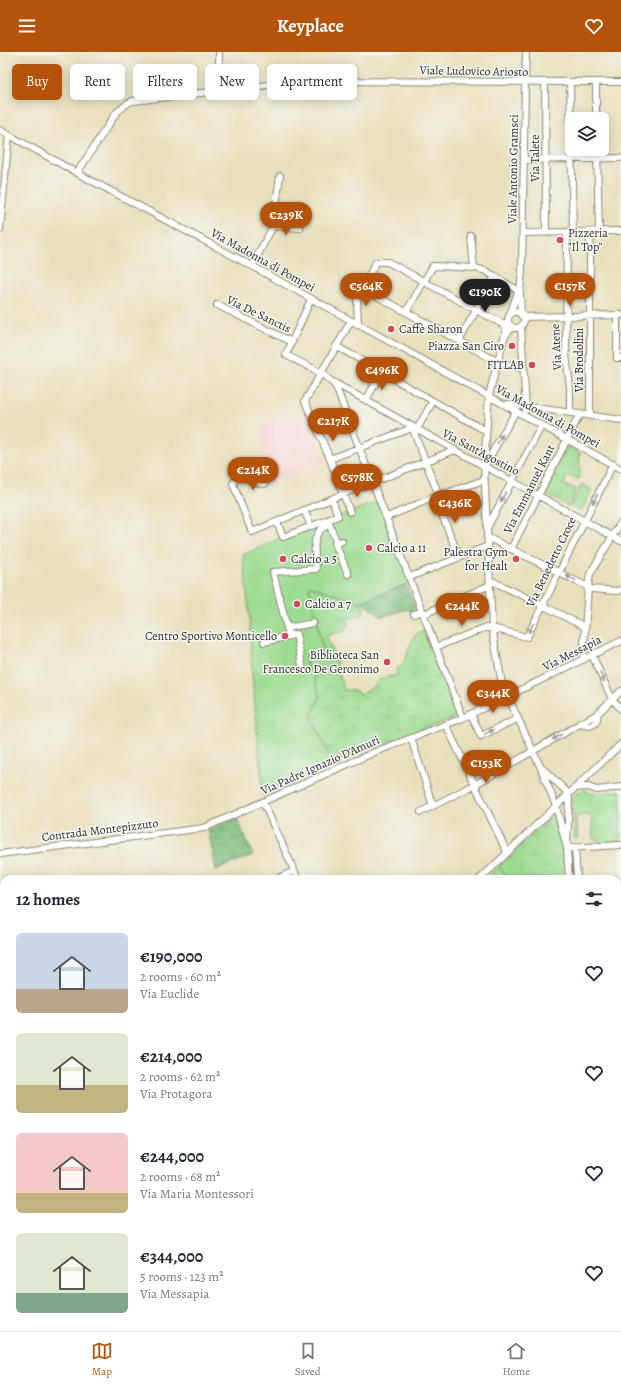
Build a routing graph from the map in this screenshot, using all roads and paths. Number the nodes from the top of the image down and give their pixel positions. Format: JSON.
{"nodes":[{"id":1,"x":219,"y":52,"type":"edge"},
{"id":2,"x":526,"y":52,"type":"edge"},
{"id":3,"x":219,"y":64,"type":"edge"},
{"id":4,"x":524,"y":82,"type":"junction"},
{"id":5,"x":545,"y":82,"type":"junction"},
{"id":6,"x":570,"y":82,"type":"junction"},
{"id":7,"x":596,"y":82,"type":"junction"},
{"id":8,"x":621,"y":82,"type":"edge"},
{"id":9,"x":259,"y":87,"type":"edge"},
{"id":10,"x":205,"y":93,"type":"edge"},
{"id":11,"x":596,"y":112,"type":"edge"},
{"id":12,"x":0,"y":130,"type":"edge"},
{"id":13,"x":9,"y":135,"type":"junction"},
{"id":14,"x":621,"y":158,"type":"edge"},
{"id":15,"x":572,"y":159,"type":"junction"},
{"id":16,"x":597,"y":159,"type":"junction"},
{"id":17,"x":524,"y":160,"type":"junction"},
{"id":18,"x":546,"y":160,"type":"junction"},
{"id":19,"x":3,"y":166,"type":"edge"},
{"id":20,"x":77,"y":173,"type":"junction"},
{"id":21,"x":280,"y":176,"type":"dead end"},
{"id":22,"x":1,"y":204,"type":"edge"},
{"id":23,"x":273,"y":226,"type":"junction"},
{"id":24,"x":300,"y":228,"type":"dead end"},
{"id":25,"x":0,"y":229,"type":"edge"},
{"id":26,"x":621,"y":230,"type":"edge"},
{"id":27,"x":599,"y":231,"type":"junction"},
{"id":28,"x":570,"y":232,"type":"junction"},
{"id":29,"x":590,"y":232,"type":"junction"},
{"id":30,"x":523,"y":233,"type":"junction"},
{"id":31,"x":546,"y":233,"type":"junction"},
{"id":32,"x":471,"y":236,"type":"dead end"},
{"id":33,"x":252,"y":266,"type":"junction"},
{"id":34,"x":474,"y":268,"type":"junction"},
{"id":35,"x":495,"y":276,"type":"junction"},
{"id":36,"x":424,"y":280,"type":"junction"},
{"id":37,"x":362,"y":288,"type":"junction"},
{"id":38,"x":519,"y":289,"type":"junction"},
{"id":39,"x":311,"y":299,"type":"junction"},
{"id":40,"x":217,"y":305,"type":"dead end"},
{"id":41,"x":477,"y":310,"type":"junction"},
{"id":42,"x":406,"y":312,"type":"junction"},
{"id":43,"x":619,"y":315,"type":"edge"},
{"id":44,"x":509,"y":316,"type":"junction"},
{"id":45,"x":522,"y":316,"type":"junction"},
{"id":46,"x":566,"y":316,"type":"junction"},
{"id":47,"x":590,"y":316,"type":"junction"},
{"id":48,"x":351,"y":321,"type":"junction"},
{"id":49,"x":358,"y":325,"type":"junction"},
{"id":50,"x":506,"y":326,"type":"junction"},
{"id":51,"x":521,"y":326,"type":"junction"},
{"id":52,"x":513,"y":328,"type":"junction"},
{"id":53,"x":504,"y":338,"type":"junction"},
{"id":54,"x":459,"y":341,"type":"junction"},
{"id":55,"x":292,"y":342,"type":"junction"},
{"id":56,"x":336,"y":346,"type":"junction"},
{"id":57,"x":621,"y":358,"type":"edge"},
{"id":58,"x":498,"y":362,"type":"junction"},
{"id":59,"x":524,"y":369,"type":"junction"},
{"id":60,"x":382,"y":372,"type":"junction"},
{"id":61,"x":321,"y":374,"type":"junction"},
{"id":62,"x":332,"y":381,"type":"junction"},
{"id":63,"x":489,"y":395,"type":"junction"},
{"id":64,"x":366,"y":400,"type":"junction"},
{"id":65,"x":433,"y":401,"type":"junction"},
{"id":66,"x":521,"y":409,"type":"junction"},
{"id":67,"x":570,"y":413,"type":"junction"},
{"id":68,"x":580,"y":414,"type":"junction"},
{"id":69,"x":590,"y":416,"type":"junction"},
{"id":70,"x":621,"y":420,"type":"edge"},
{"id":71,"x":542,"y":425,"type":"junction"},
{"id":72,"x":414,"y":428,"type":"junction"},
{"id":73,"x":486,"y":431,"type":"junction"},
{"id":74,"x":567,"y":439,"type":"junction"},
{"id":75,"x":360,"y":448,"type":"junction"},
{"id":76,"x":455,"y":450,"type":"junction"},
{"id":77,"x":330,"y":459,"type":"junction"},
{"id":78,"x":426,"y":462,"type":"junction"},
{"id":79,"x":613,"y":464,"type":"junction"},
{"id":80,"x":484,"y":466,"type":"junction"},
{"id":81,"x":621,"y":469,"type":"edge"},
{"id":82,"x":484,"y":480,"type":"junction"},
{"id":83,"x":512,"y":481,"type":"junction"},
{"id":84,"x":373,"y":482,"type":"junction"},
{"id":85,"x":265,"y":484,"type":"dead end"},
{"id":86,"x":343,"y":494,"type":"junction"},
{"id":87,"x":538,"y":495,"type":"junction"},
{"id":88,"x":437,"y":497,"type":"junction"},
{"id":89,"x":332,"y":499,"type":"junction"},
{"id":90,"x":304,"y":510,"type":"junction"},
{"id":91,"x":350,"y":512,"type":"dead end"},
{"id":92,"x":387,"y":517,"type":"junction"},
{"id":93,"x":584,"y":520,"type":"junction"},
{"id":94,"x":277,"y":522,"type":"junction"},
{"id":95,"x":328,"y":522,"type":"junction"},
{"id":96,"x":621,"y":522,"type":"edge"},
{"id":97,"x":311,"y":526,"type":"junction"},
{"id":98,"x":486,"y":529,"type":"junction"},
{"id":99,"x":613,"y":536,"type":"junction"},
{"id":100,"x":487,"y":537,"type":"junction"},
{"id":101,"x":621,"y":541,"type":"edge"},
{"id":102,"x":488,"y":546,"type":"junction"},
{"id":103,"x":512,"y":549,"type":"junction"},
{"id":104,"x":459,"y":557,"type":"junction"},
{"id":105,"x":558,"y":572,"type":"junction"},
{"id":106,"x":348,"y":574,"type":"dead end"},
{"id":107,"x":410,"y":577,"type":"junction"},
{"id":108,"x":490,"y":583,"type":"junction"},
{"id":109,"x":588,"y":587,"type":"junction"},
{"id":110,"x":621,"y":590,"type":"edge"},
{"id":111,"x":542,"y":605,"type":"junction"},
{"id":112,"x":423,"y":612,"type":"junction"},
{"id":113,"x":414,"y":614,"type":"dead end"},
{"id":114,"x":314,"y":623,"type":"dead end"},
{"id":115,"x":585,"y":627,"type":"junction"},
{"id":116,"x":287,"y":628,"type":"junction"},
{"id":117,"x":492,"y":628,"type":"junction"},
{"id":118,"x":289,"y":636,"type":"junction"},
{"id":119,"x":621,"y":641,"type":"edge"},
{"id":120,"x":264,"y":642,"type":"dead end"},
{"id":121,"x":436,"y":646,"type":"junction"},
{"id":122,"x":592,"y":655,"type":"junction"},
{"id":123,"x":583,"y":660,"type":"junction"},
{"id":124,"x":303,"y":670,"type":"dead end"},
{"id":125,"x":621,"y":691,"type":"edge"},
{"id":126,"x":508,"y":697,"type":"junction"},
{"id":127,"x":612,"y":699,"type":"junction"},
{"id":128,"x":621,"y":709,"type":"edge"},
{"id":129,"x":471,"y":714,"type":"junction"},
{"id":130,"x":463,"y":718,"type":"junction"},
{"id":131,"x":517,"y":719,"type":"junction"},
{"id":132,"x":446,"y":725,"type":"junction"},
{"id":133,"x":411,"y":738,"type":"junction"},
{"id":134,"x":621,"y":744,"type":"edge"},
{"id":135,"x":532,"y":751,"type":"junction"},
{"id":136,"x":540,"y":766,"type":"junction"},
{"id":137,"x":585,"y":779,"type":"junction"},
{"id":138,"x":476,"y":784,"type":"junction"},
{"id":139,"x":621,"y":787,"type":"edge"},
{"id":140,"x":575,"y":788,"type":"junction"},
{"id":141,"x":594,"y":789,"type":"junction"},
{"id":142,"x":568,"y":794,"type":"junction"},
{"id":143,"x":263,"y":802,"type":"junction"},
{"id":144,"x":433,"y":806,"type":"junction"},
{"id":145,"x":556,"y":806,"type":"junction"},
{"id":146,"x":421,"y":812,"type":"dead end"},
{"id":147,"x":204,"y":828,"type":"joint"},
{"id":148,"x":621,"y":845,"type":"edge"},
{"id":149,"x":575,"y":847,"type":"junction"},
{"id":150,"x":567,"y":848,"type":"junction"},
{"id":151,"x":508,"y":852,"type":"junction"},
{"id":152,"x":0,"y":854,"type":"edge"},
{"id":153,"x":294,"y":871,"type":"junction"},
{"id":154,"x":285,"y":875,"type":"edge"},
{"id":155,"x":296,"y":875,"type":"edge"},
{"id":156,"x":484,"y":875,"type":"edge"},
{"id":157,"x":569,"y":875,"type":"edge"},
{"id":158,"x":578,"y":875,"type":"edge"}],
"edges":[{"from":1,"to":3,"type":"street"},
{"from":2,"to":4,"type":"street","name":"Viale Antonio Gramsci"},
{"from":4,"to":5,"type":"street","name":"Viale Ludovico Ariosto"},
{"from":4,"to":9,"type":"street","name":"Viale Ludovico Ariosto"},
{"from":4,"to":17,"type":"street","name":"Viale Antonio Gramsci"},
{"from":5,"to":6,"type":"street","name":"Viale Ludovico Ariosto"},
{"from":5,"to":18,"type":"street","name":"Via Talete"},
{"from":6,"to":7,"type":"street","name":"Viale Ludovico Ariosto"},
{"from":6,"to":15,"type":"street","name":"Via Atene"},
{"from":7,"to":8,"type":"street","name":"Viale Ludovico Ariosto"},
{"from":7,"to":11,"type":"street"},
{"from":10,"to":20,"type":"street","name":"Viale Ludovico Ariosto"},
{"from":12,"to":13,"type":"street","name":"Via Madonna di Pompei"},
{"from":13,"to":19,"type":"street"},
{"from":13,"to":20,"type":"street","name":"Via Madonna di Pompei"},
{"from":14,"to":16,"type":"street"},
{"from":15,"to":16,"type":"street"},
{"from":15,"to":18,"type":"street"},
{"from":15,"to":28,"type":"street","name":"Via Atene"},
{"from":16,"to":27,"type":"street"},
{"from":17,"to":18,"type":"street"},
{"from":17,"to":30,"type":"street","name":"Viale Antonio Gramsci"},
{"from":18,"to":31,"type":"street","name":"Via Talete"},
{"from":19,"to":22,"type":"street"},
{"from":20,"to":33,"type":"street","name":"Via Madonna di Pompei"},
{"from":21,"to":23,"type":"street"},
{"from":22,"to":25,"type":"street"},
{"from":23,"to":24,"type":"street"},
{"from":23,"to":33,"type":"street"},
{"from":26,"to":27,"type":"street"},
{"from":27,"to":29,"type":"street"},
{"from":28,"to":29,"type":"street"},
{"from":28,"to":31,"type":"street"},
{"from":28,"to":46,"type":"street","name":"Via Atene"},
{"from":29,"to":47,"type":"street","name":"Via Brodolini"},
{"from":30,"to":31,"type":"street"},
{"from":30,"to":38,"type":"street","name":"Viale Antonio Gramsci"},
{"from":32,"to":34,"type":"street"},
{"from":33,"to":39,"type":"street","name":"Via Madonna di Pompei"},
{"from":34,"to":35,"type":"street"},
{"from":34,"to":36,"type":"street"},
{"from":35,"to":38,"type":"street"},
{"from":35,"to":41,"type":"street"},
{"from":36,"to":37,"type":"street"},
{"from":36,"to":41,"type":"street"},
{"from":36,"to":42,"type":"street"},
{"from":37,"to":42,"type":"street"},
{"from":37,"to":49,"type":"street"},
{"from":38,"to":44,"type":"street","name":"Viale Antonio Gramsci"},
{"from":38,"to":45,"type":"street","name":"Viale Antonio Gramsci"},
{"from":39,"to":48,"type":"street","name":"Via Madonna di Pompei"},
{"from":39,"to":55,"type":"street"},
{"from":40,"to":55,"type":"street","name":"Via De Sanctis"},
{"from":41,"to":50,"type":"street"},
{"from":41,"to":54,"type":"street"},
{"from":42,"to":54,"type":"street"},
{"from":43,"to":47,"type":"street"},
{"from":43,"to":57,"type":"street"},
{"from":44,"to":45,"type":"street"},
{"from":44,"to":50,"type":"street","name":"Viale Antonio Gramsci"},
{"from":44,"to":52,"type":"street"},
{"from":45,"to":46,"type":"street"},
{"from":45,"to":51,"type":"street"},
{"from":46,"to":47,"type":"street"},
{"from":46,"to":67,"type":"street","name":"Via Atene"},
{"from":47,"to":69,"type":"street","name":"Via Brodolini"},
{"from":48,"to":49,"type":"street","name":"Via Madonna di Pompei"},
{"from":48,"to":56,"type":"street"},
{"from":49,"to":63,"type":"street","name":"Via Madonna di Pompei"},
{"from":50,"to":53,"type":"street","name":"Viale Antonio Gramsci"},
{"from":51,"to":52,"type":"street"},
{"from":51,"to":59,"type":"street"},
{"from":52,"to":53,"type":"street","name":"Viale Antonio Gramsci"},
{"from":53,"to":58,"type":"street","name":"Viale Antonio Gramsci"},
{"from":54,"to":58,"type":"street"},
{"from":55,"to":61,"type":"street","name":"Via Sant'Agostino"},
{"from":56,"to":60,"type":"street"},
{"from":56,"to":61,"type":"street"},
{"from":58,"to":59,"type":"street"},
{"from":58,"to":63,"type":"street","name":"Viale Antonio Gramsci"},
{"from":59,"to":66,"type":"street"},
{"from":60,"to":64,"type":"street"},
{"from":60,"to":65,"type":"street"},
{"from":61,"to":62,"type":"street","name":"Via Sant'Agostino"},
{"from":61,"to":77,"type":"street"},
{"from":62,"to":64,"type":"street","name":"Via Sant'Agostino"},
{"from":62,"to":75,"type":"street"},
{"from":63,"to":66,"type":"street","name":"Via Madonna di Pompei"},
{"from":63,"to":73,"type":"street","name":"Viale Antonio Gramsci"},
{"from":64,"to":72,"type":"street","name":"Via Sant'Agostino"},
{"from":65,"to":72,"type":"street"},
{"from":65,"to":73,"type":"street"},
{"from":66,"to":67,"type":"street"},
{"from":66,"to":71,"type":"street","name":"Via Madonna di Pompei"},
{"from":80,"to":66,"type":"street","one_way":true},
{"from":67,"to":68,"type":"street"},
{"from":68,"to":69,"type":"street"},
{"from":68,"to":74,"type":"street","name":"Via Emmanuel Kant"},
{"from":69,"to":70,"type":"street"},
{"from":71,"to":74,"type":"street","name":"Via Madonna di Pompei"},
{"from":71,"to":83,"type":"street"},
{"from":72,"to":75,"type":"street"},
{"from":72,"to":76,"type":"street","name":"Via Sant'Agostino"},
{"from":72,"to":78,"type":"street"},
{"from":73,"to":80,"type":"street","name":"Viale Antonio Gramsci"},
{"from":74,"to":79,"type":"street","name":"Via Madonna di Pompei"},
{"from":74,"to":87,"type":"street","name":"Via Emmanuel Kant"},
{"from":75,"to":77,"type":"street"},
{"from":75,"to":84,"type":"street"},
{"from":76,"to":78,"type":"street"},
{"from":76,"to":80,"type":"street","name":"Via Sant'Agostino"},
{"from":77,"to":86,"type":"street"},
{"from":78,"to":84,"type":"street"},
{"from":78,"to":88,"type":"street"},
{"from":79,"to":81,"type":"street","name":"Via Madonna di Pompei"},
{"from":79,"to":93,"type":"street","name":"Via Benedetto Croce","one_way":true},
{"from":80,"to":82,"type":"street","name":"Viale Antonio Gramsci"},
{"from":80,"to":83,"type":"street","name":"Via Sant'Agostino"},
{"from":82,"to":88,"type":"street"},
{"from":82,"to":98,"type":"street","name":"Viale Antonio Gramsci"},
{"from":83,"to":87,"type":"street","name":"Via Sant'Agostino"},
{"from":83,"to":98,"type":"street","one_way":true},
{"from":84,"to":86,"type":"street"},
{"from":84,"to":92,"type":"street"},
{"from":85,"to":94,"type":"street"},
{"from":86,"to":89,"type":"street"},
{"from":86,"to":91,"type":"street"},
{"from":87,"to":93,"type":"street","name":"Via Sant'Agostino"},
{"from":87,"to":103,"type":"street","name":"Via Emmanuel Kant"},
{"from":88,"to":92,"type":"street"},
{"from":88,"to":104,"type":"street"},
{"from":89,"to":90,"type":"street"},
{"from":89,"to":95,"type":"street"},
{"from":90,"to":94,"type":"street"},
{"from":90,"to":97,"type":"street"},
{"from":92,"to":107,"type":"street"},
{"from":93,"to":99,"type":"street","name":"Via Sant'Agostino"},
{"from":93,"to":105,"type":"street","name":"Via Benedetto Croce"},
{"from":94,"to":97,"type":"street"},
{"from":95,"to":97,"type":"street"},
{"from":95,"to":106,"type":"street"},
{"from":95,"to":116,"type":"street"},
{"from":96,"to":99,"type":"street"},
{"from":98,"to":100,"type":"street","name":"Viale Antonio Gramsci"},
{"from":99,"to":101,"type":"street","name":"Via Sant'Agostino"},
{"from":99,"to":109,"type":"street"},
{"from":100,"to":102,"type":"street","name":"Viale Antonio Gramsci"},
{"from":100,"to":103,"type":"street"},
{"from":102,"to":104,"type":"street"},
{"from":102,"to":108,"type":"street","name":"Viale Antonio Gramsci"},
{"from":103,"to":105,"type":"street"},
{"from":104,"to":107,"type":"street"},
{"from":109,"to":105,"type":"street","one_way":true},
{"from":105,"to":111,"type":"street","name":"Via Benedetto Croce"},
{"from":107,"to":112,"type":"street"},
{"from":108,"to":111,"type":"street"},
{"from":108,"to":112,"type":"street"},
{"from":108,"to":117,"type":"street","name":"Viale Antonio Gramsci"},
{"from":109,"to":110,"type":"street"},
{"from":109,"to":115,"type":"street"},
{"from":111,"to":115,"type":"street"},
{"from":111,"to":117,"type":"street","name":"Via Benedetto Croce","one_way":true},
{"from":112,"to":113,"type":"street"},
{"from":112,"to":121,"type":"street"},
{"from":114,"to":116,"type":"street"},
{"from":115,"to":123,"type":"street"},
{"from":116,"to":118,"type":"street"},
{"from":117,"to":121,"type":"street"},
{"from":117,"to":126,"type":"street","name":"Viale Antonio Gramsci"},
{"from":118,"to":120,"type":"street"},
{"from":118,"to":124,"type":"street"},
{"from":119,"to":122,"type":"street","name":"Via Messapia"},
{"from":121,"to":130,"type":"street"},
{"from":122,"to":123,"type":"street","name":"Via Messapia"},
{"from":122,"to":127,"type":"street","one_way":true},
{"from":123,"to":126,"type":"street","name":"Via Messapia"},
{"from":125,"to":127,"type":"street"},
{"from":126,"to":129,"type":"street","name":"Via Messapia"},
{"from":126,"to":131,"type":"street","name":"Viale Antonio Gramsci"},
{"from":127,"to":128,"type":"street"},
{"from":127,"to":135,"type":"street","one_way":true},
{"from":129,"to":130,"type":"street","name":"Via Messapia"},
{"from":129,"to":131,"type":"street","one_way":true},
{"from":130,"to":132,"type":"street","name":"Via Messapia"},
{"from":131,"to":135,"type":"street","name":"Viale Antonio Gramsci"},
{"from":132,"to":133,"type":"street","name":"Via Padre Ignazio D'Amuri"},
{"from":132,"to":138,"type":"street"},
{"from":133,"to":143,"type":"street","name":"Via Padre Ignazio D'Amuri"},
{"from":133,"to":144,"type":"street"},
{"from":134,"to":137,"type":"street"},
{"from":135,"to":136,"type":"street","name":"Viale Antonio Gramsci"},
{"from":135,"to":138,"type":"street"},
{"from":136,"to":142,"type":"street","name":"Viale Antonio Gramsci"},
{"from":136,"to":145,"type":"street","name":"Viale Antonio Gramsci"},
{"from":137,"to":140,"type":"street"},
{"from":137,"to":141,"type":"street"},
{"from":138,"to":144,"type":"street"},
{"from":138,"to":151,"type":"street"},
{"from":139,"to":141,"type":"street"},
{"from":140,"to":141,"type":"street"},
{"from":140,"to":142,"type":"street"},
{"from":142,"to":145,"type":"street"},
{"from":142,"to":150,"type":"street","name":"Viale Antonio Gramsci"},
{"from":143,"to":147,"type":"street","name":"Via Padre Ignazio D'Amuri"},
{"from":143,"to":153,"type":"street"},
{"from":144,"to":146,"type":"street"},
{"from":145,"to":150,"type":"street","name":"Viale Antonio Gramsci"},
{"from":145,"to":151,"type":"street"},
{"from":147,"to":152,"type":"street","name":"Contrada Montepizzuto"},
{"from":148,"to":149,"type":"street"},
{"from":149,"to":150,"type":"street"},
{"from":149,"to":158,"type":"street"},
{"from":150,"to":157,"type":"street","name":"Viale Antonio Gramsci"},
{"from":151,"to":156,"type":"street"},
{"from":153,"to":154,"type":"street"},
{"from":153,"to":155,"type":"street"}]}
